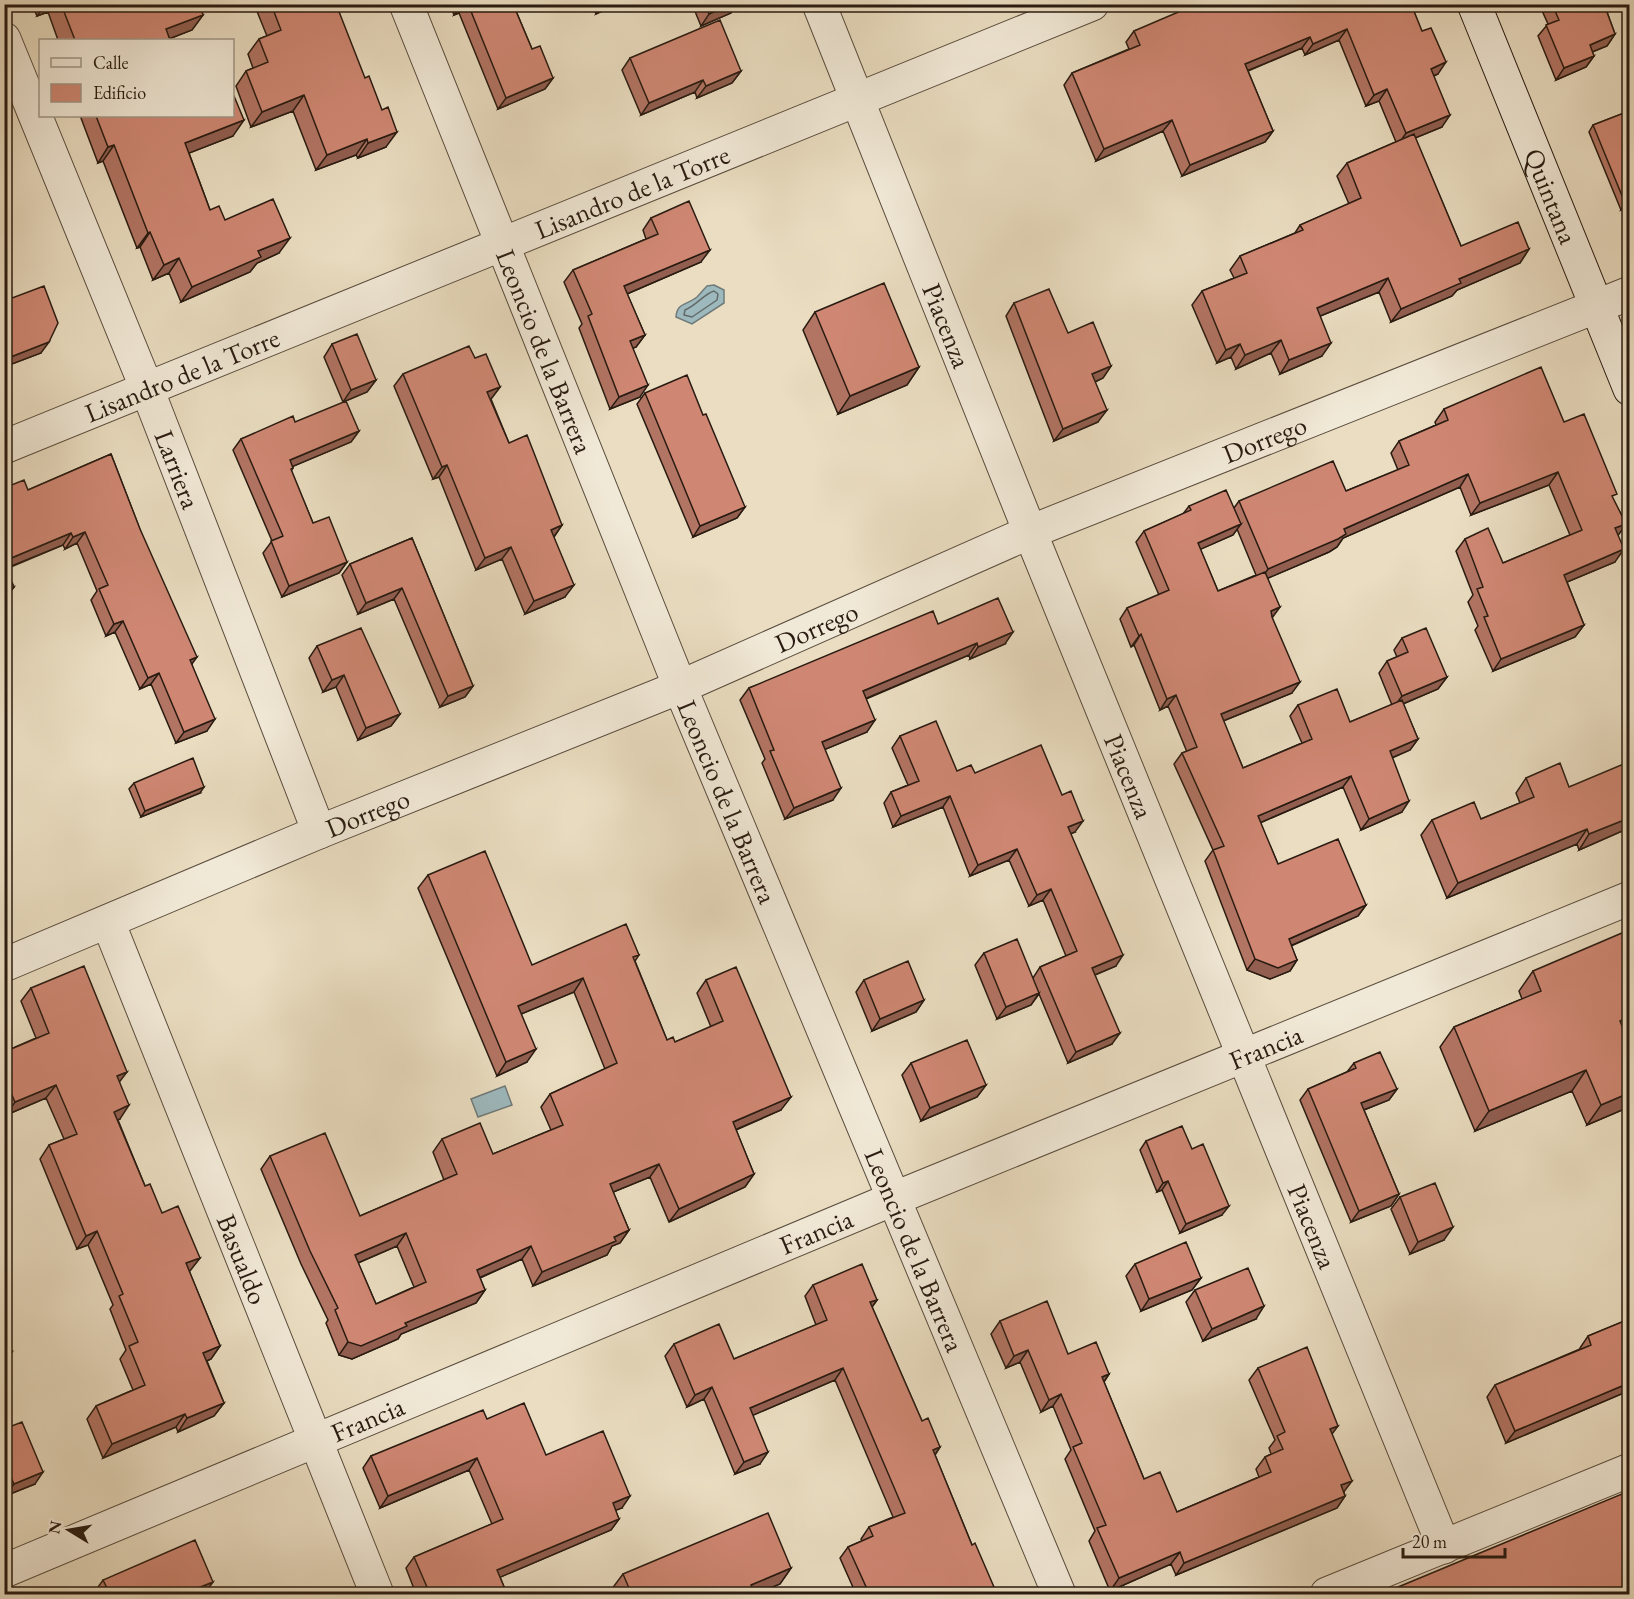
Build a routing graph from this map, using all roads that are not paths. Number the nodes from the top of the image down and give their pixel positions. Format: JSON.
{"nodes":[{"id":1,"x":406,"y":4,"type":"edge"},
{"id":2,"x":819,"y":4,"type":"edge"},
{"id":3,"x":1092,"y":4,"type":"edge"},
{"id":4,"x":1474,"y":4,"type":"edge"},
{"id":5,"x":4,"y":39,"type":"edge"},
{"id":6,"x":859,"y":100,"type":"junction"},
{"id":7,"x":504,"y":242,"type":"junction"},
{"id":8,"x":1629,"y":293,"type":"edge"},
{"id":9,"x":1596,"y":307,"type":"junction"},
{"id":10,"x":1629,"y":388,"type":"edge"},
{"id":11,"x":147,"y":389,"type":"junction"},
{"id":12,"x":4,"y":447,"type":"edge"},
{"id":13,"x":1030,"y":532,"type":"junction"},
{"id":14,"x":680,"y":687,"type":"junction"},
{"id":15,"x":319,"y":832,"type":"junction"},
{"id":16,"x":1629,"y":898,"type":"edge"},
{"id":17,"x":108,"y":922,"type":"junction"},
{"id":18,"x":4,"y":965,"type":"edge"},
{"id":19,"x":1243,"y":1055,"type":"junction"},
{"id":20,"x":893,"y":1199,"type":"junction"},
{"id":21,"x":315,"y":1439,"type":"junction"},
{"id":22,"x":1629,"y":1470,"type":"edge"},
{"id":23,"x":1444,"y":1548,"type":"junction"},
{"id":24,"x":4,"y":1571,"type":"edge"},
{"id":25,"x":377,"y":1594,"type":"edge"},
{"id":26,"x":1059,"y":1594,"type":"edge"},
{"id":27,"x":1327,"y":1594,"type":"edge"}],
"edges":[{"from":1,"to":7,"type":"street","name":"Leoncio de la Barrera"},
{"from":2,"to":6,"type":"street","name":"Piacenza"},
{"from":3,"to":6,"type":"street","name":"Lisandro de la Torre"},
{"from":4,"to":9,"type":"street","name":"Quintana"},
{"from":5,"to":11,"type":"street","name":"Larriera"},
{"from":6,"to":7,"type":"street","name":"Lisandro de la Torre"},
{"from":6,"to":13,"type":"street","name":"Piacenza"},
{"from":7,"to":11,"type":"street","name":"Lisandro de la Torre"},
{"from":7,"to":14,"type":"street","name":"Leoncio de la Barrera"},
{"from":8,"to":9,"type":"street","name":"Dorrego"},
{"from":9,"to":10,"type":"street","name":"Quintana"},
{"from":9,"to":13,"type":"street","name":"Dorrego"},
{"from":11,"to":12,"type":"street","name":"Lisandro de la Torre"},
{"from":11,"to":15,"type":"street","name":"Larriera"},
{"from":13,"to":14,"type":"street","name":"Dorrego"},
{"from":13,"to":19,"type":"street","name":"Piacenza"},
{"from":14,"to":15,"type":"street","name":"Dorrego"},
{"from":14,"to":20,"type":"street","name":"Leoncio de la Barrera"},
{"from":15,"to":17,"type":"street","name":"Dorrego"},
{"from":16,"to":19,"type":"street","name":"Francia"},
{"from":17,"to":18,"type":"street","name":"Dorrego"},
{"from":17,"to":21,"type":"street","name":"Basualdo"},
{"from":19,"to":20,"type":"street","name":"Francia"},
{"from":19,"to":23,"type":"street","name":"Piacenza"},
{"from":20,"to":21,"type":"street","name":"Francia"},
{"from":20,"to":26,"type":"street","name":"Leoncio de la Barrera"},
{"from":21,"to":24,"type":"street","name":"Francia"},
{"from":21,"to":25,"type":"street","name":"Basualdo"},
{"from":22,"to":23,"type":"street"},
{"from":23,"to":27,"type":"street"}]}
